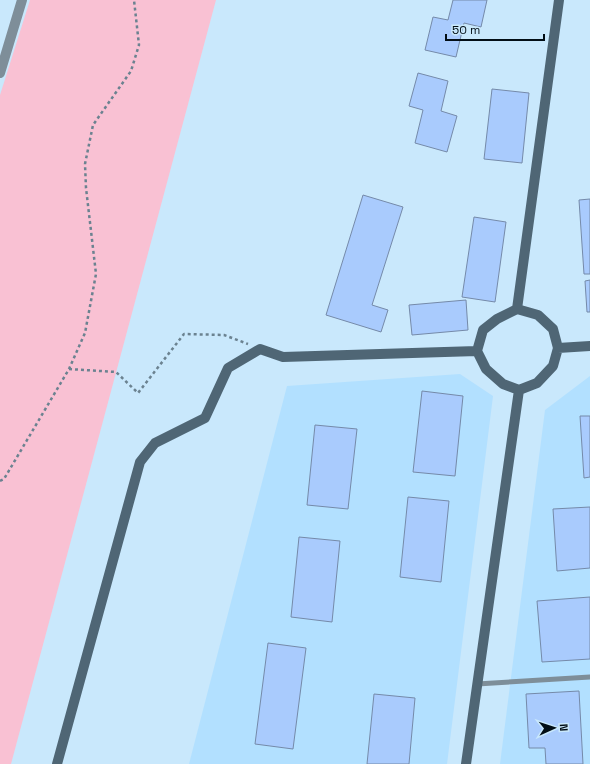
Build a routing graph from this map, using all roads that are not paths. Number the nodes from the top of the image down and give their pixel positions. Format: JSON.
{"nodes":[{"id":1,"x":22,"y":0,"type":"edge"},
{"id":2,"x":559,"y":0,"type":"edge"},
{"id":3,"x":0,"y":73,"type":"edge"},
{"id":4,"x":517,"y":308,"type":"junction"},
{"id":5,"x":590,"y":346,"type":"edge"},
{"id":6,"x":558,"y":348,"type":"junction"},
{"id":7,"x":477,"y":351,"type":"junction"},
{"id":8,"x":518,"y":390,"type":"junction"},
{"id":9,"x":590,"y":678,"type":"edge"},
{"id":10,"x":477,"y":684,"type":"junction"},
{"id":11,"x":58,"y":764,"type":"edge"},
{"id":12,"x":466,"y":764,"type":"edge"}],
"edges":[{"from":1,"to":3,"type":"street"},
{"from":2,"to":4,"type":"street"},
{"from":4,"to":6,"type":"street"},
{"from":4,"to":7,"type":"street"},
{"from":5,"to":6,"type":"street"},
{"from":6,"to":8,"type":"street"},
{"from":7,"to":8,"type":"street"},
{"from":7,"to":11,"type":"street"},
{"from":8,"to":10,"type":"street"},
{"from":9,"to":10,"type":"lane"},
{"from":10,"to":12,"type":"street"}]}
